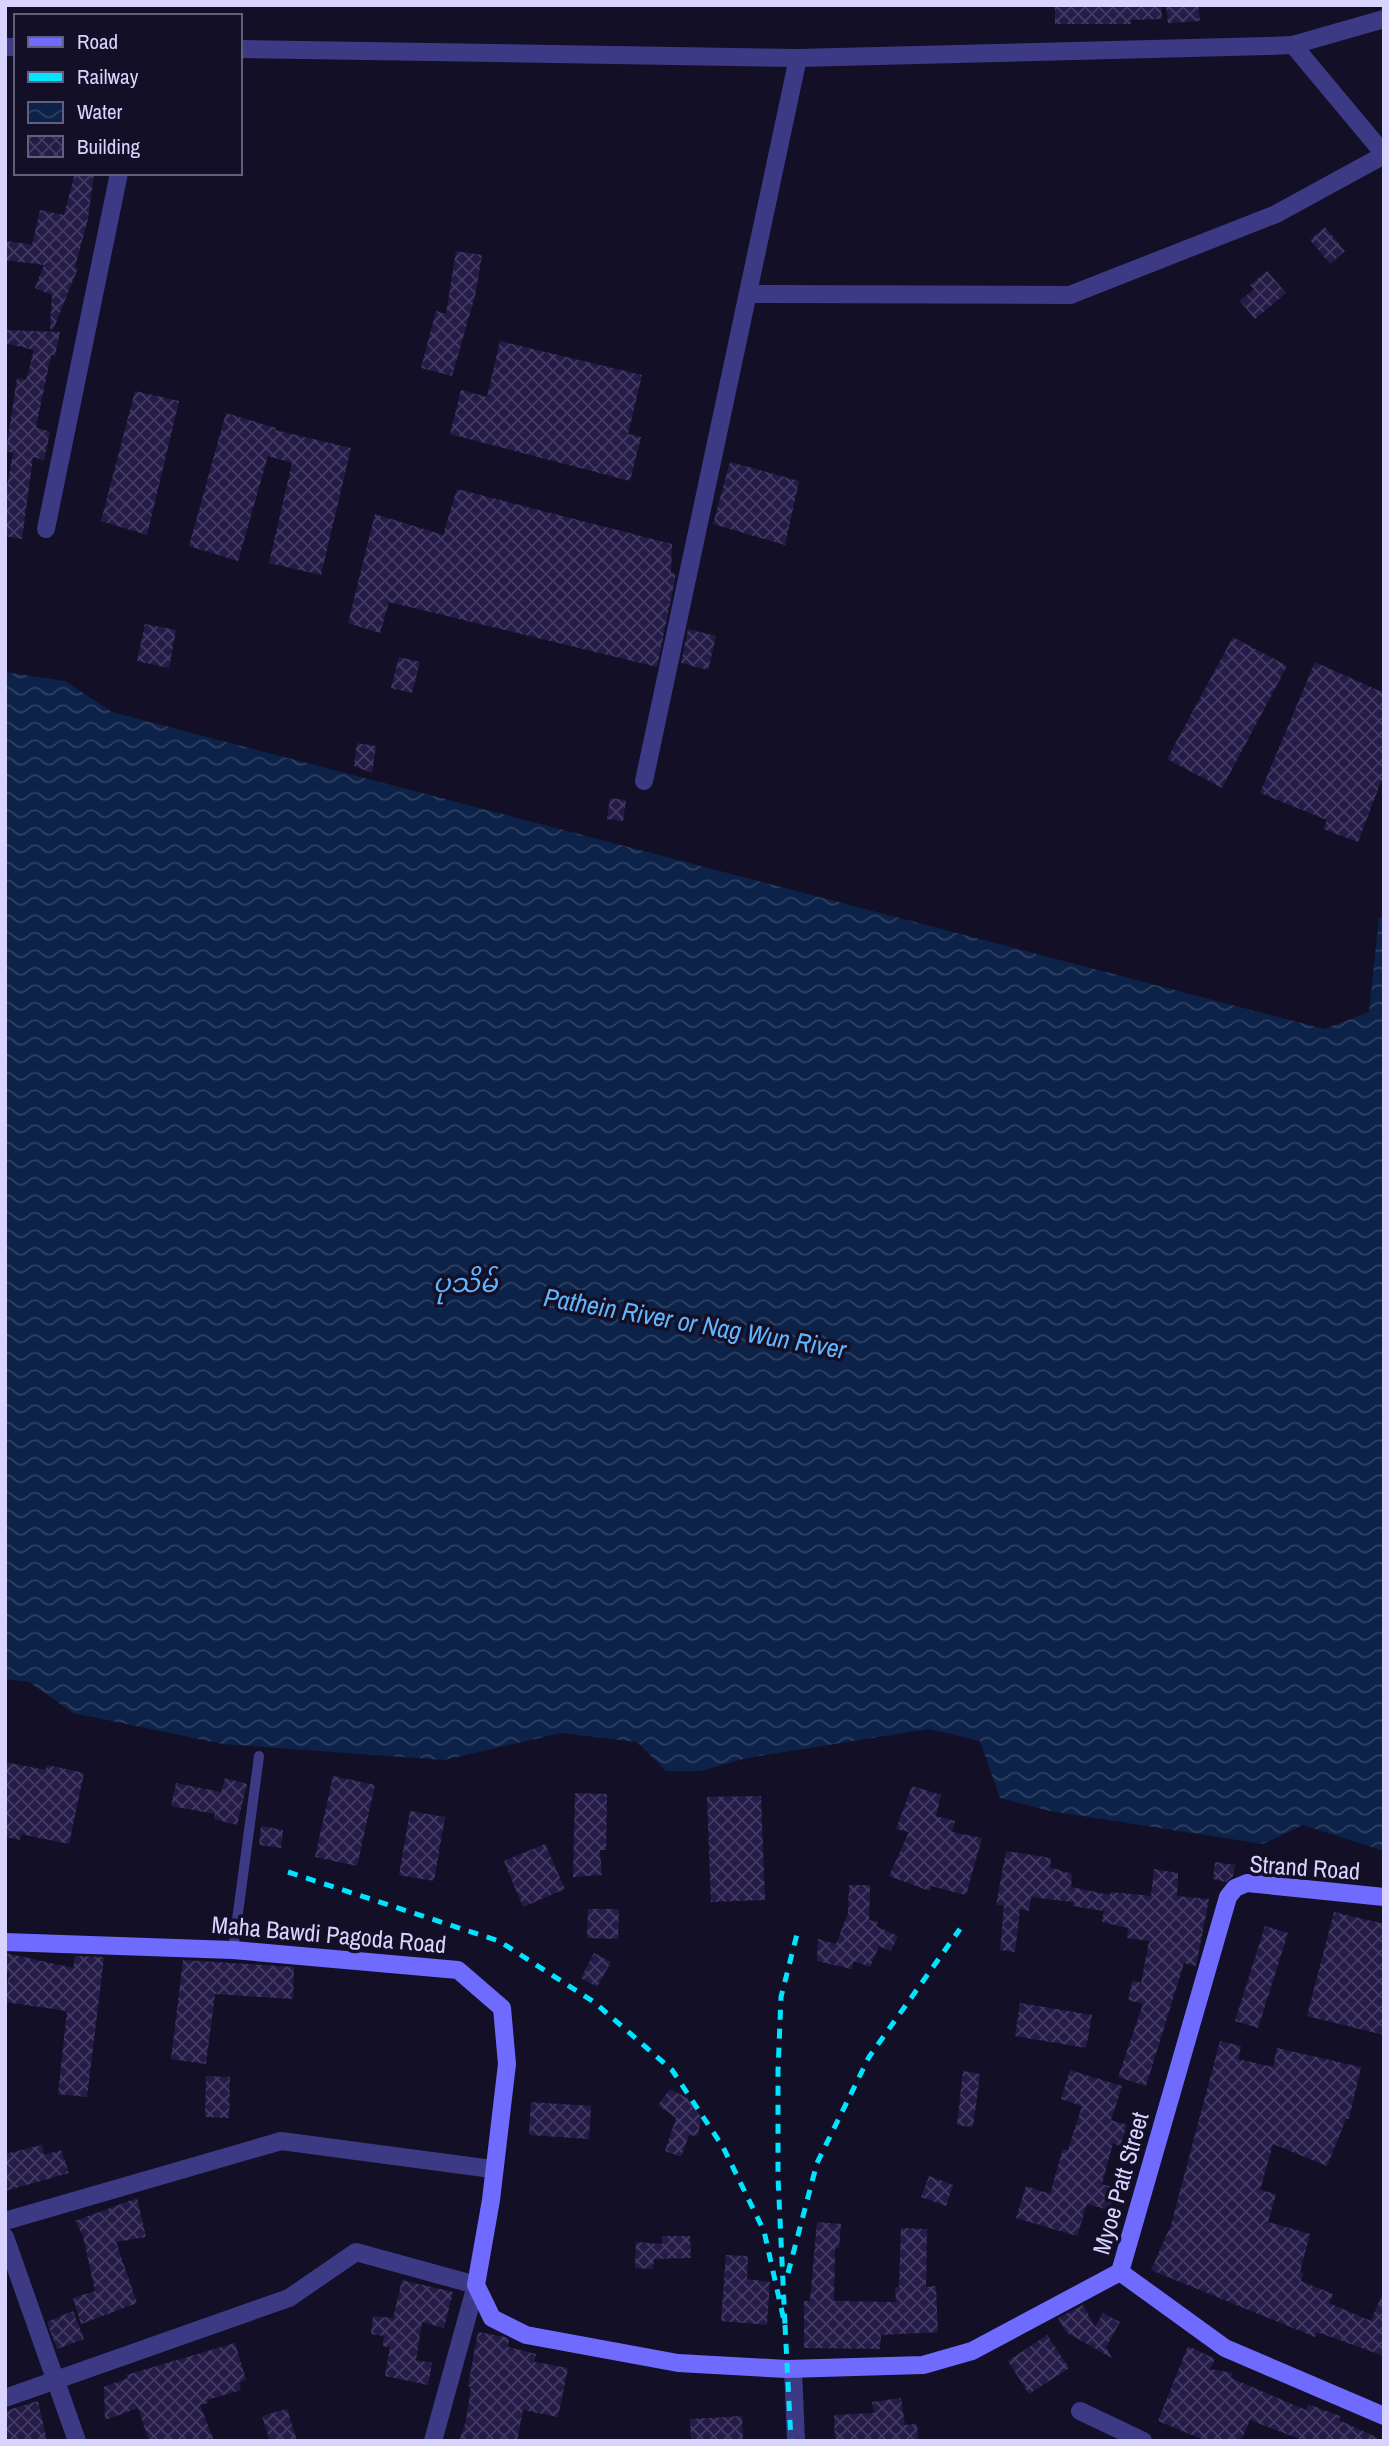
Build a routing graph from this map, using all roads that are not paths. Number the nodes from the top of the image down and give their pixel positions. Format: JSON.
{"nodes":[{"id":1,"x":1384,"y":19,"type":"edge"},
{"id":2,"x":1293,"y":45,"type":"junction"},
{"id":3,"x":242,"y":49,"type":"edge"},
{"id":4,"x":798,"y":58,"type":"junction"},
{"id":5,"x":1384,"y":154,"type":"edge"},
{"id":6,"x":118,"y":175,"type":"edge"},
{"id":7,"x":748,"y":294,"type":"junction"},
{"id":8,"x":46,"y":528,"type":"dead end"},
{"id":9,"x":644,"y":781,"type":"dead end"},
{"id":10,"x":259,"y":1755,"type":"dead end"},
{"id":11,"x":1227,"y":1897,"type":"joint"},
{"id":12,"x":1384,"y":1897,"type":"edge"},
{"id":13,"x":5,"y":1942,"type":"edge"},
{"id":14,"x":233,"y":1950,"type":"junction"},
{"id":15,"x":492,"y":2169,"type":"junction"},
{"id":16,"x":5,"y":2221,"type":"edge"},
{"id":17,"x":5,"y":2237,"type":"edge"},
{"id":18,"x":1120,"y":2272,"type":"junction"},
{"id":19,"x":476,"y":2285,"type":"junction"},
{"id":20,"x":793,"y":2369,"type":"junction"},
{"id":21,"x":56,"y":2382,"type":"junction"},
{"id":22,"x":5,"y":2398,"type":"edge"},
{"id":23,"x":1080,"y":2411,"type":"dead end"},
{"id":24,"x":1384,"y":2416,"type":"edge"},
{"id":25,"x":77,"y":2441,"type":"edge"},
{"id":26,"x":433,"y":2441,"type":"edge"},
{"id":27,"x":796,"y":2441,"type":"edge"},
{"id":28,"x":1143,"y":2441,"type":"edge"}],
"edges":[{"from":1,"to":2,"type":"street"},
{"from":2,"to":4,"type":"street"},
{"from":2,"to":5,"type":"street"},
{"from":3,"to":4,"type":"street"},
{"from":4,"to":7,"type":"street"},
{"from":5,"to":7,"type":"street"},
{"from":6,"to":8,"type":"street"},
{"from":7,"to":9,"type":"street"},
{"from":10,"to":14,"type":"lane"},
{"from":11,"to":12,"type":"street","name":"Strand Road"},
{"from":11,"to":18,"type":"street","name":"Myoe Patt Street"},
{"from":13,"to":14,"type":"street","name":"Maha Bawdi Pagoda Road"},
{"from":14,"to":15,"type":"street","name":"Maha Bawdi Pagoda Road"},
{"from":15,"to":16,"type":"street"},
{"from":15,"to":19,"type":"street","name":"Maha Bawdi Pagoda Road"},
{"from":17,"to":21,"type":"street"},
{"from":18,"to":20,"type":"street"},
{"from":18,"to":24,"type":"street","name":"Myoe Patt Street"},
{"from":19,"to":20,"type":"street"},
{"from":19,"to":21,"type":"street"},
{"from":19,"to":26,"type":"street"},
{"from":20,"to":27,"type":"street"},
{"from":21,"to":22,"type":"street"},
{"from":21,"to":25,"type":"street"},
{"from":23,"to":28,"type":"street"}]}
